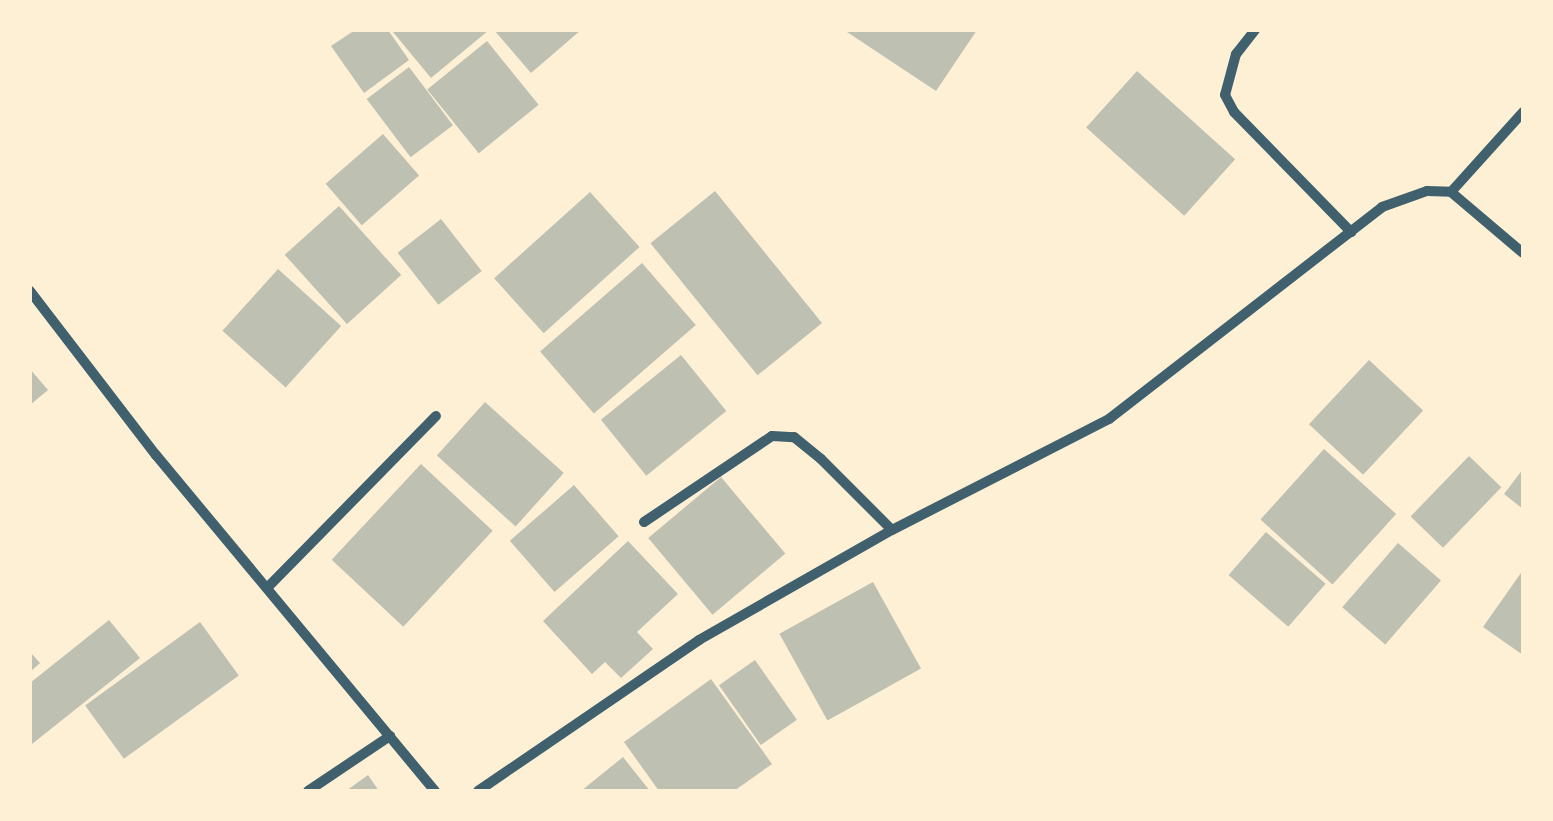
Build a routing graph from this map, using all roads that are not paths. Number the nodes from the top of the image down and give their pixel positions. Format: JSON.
{"nodes":[{"id":1,"x":1254,"y":30,"type":"edge"},
{"id":2,"x":1523,"y":112,"type":"edge"},
{"id":3,"x":1451,"y":192,"type":"junction"},
{"id":4,"x":1351,"y":232,"type":"junction"},
{"id":5,"x":1523,"y":252,"type":"edge"},
{"id":6,"x":30,"y":291,"type":"edge"},
{"id":7,"x":436,"y":416,"type":"dead end"},
{"id":8,"x":644,"y":522,"type":"dead end"},
{"id":9,"x":892,"y":530,"type":"junction"},
{"id":10,"x":267,"y":588,"type":"junction"},
{"id":11,"x":390,"y":736,"type":"junction"},
{"id":12,"x":308,"y":791,"type":"edge"},
{"id":13,"x":436,"y":791,"type":"edge"},
{"id":14,"x":478,"y":791,"type":"edge"}],
"edges":[{"from":1,"to":4,"type":"street"},
{"from":2,"to":3,"type":"street"},
{"from":3,"to":4,"type":"street"},
{"from":3,"to":5,"type":"street"},
{"from":4,"to":9,"type":"street"},
{"from":6,"to":10,"type":"street"},
{"from":7,"to":10,"type":"street"},
{"from":8,"to":9,"type":"street"},
{"from":9,"to":14,"type":"street"},
{"from":10,"to":11,"type":"street"},
{"from":11,"to":12,"type":"street"},
{"from":11,"to":13,"type":"street"}]}
